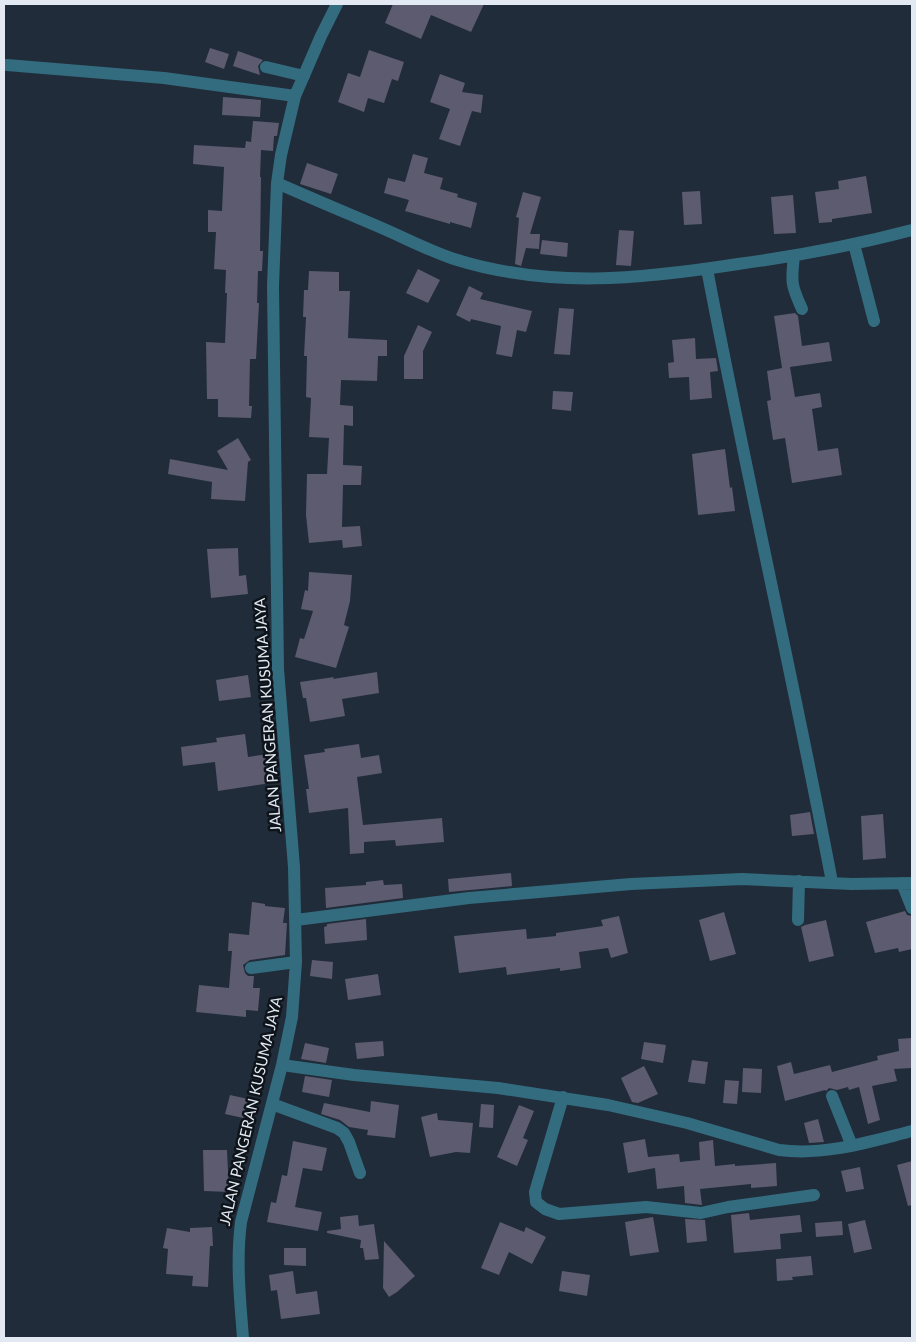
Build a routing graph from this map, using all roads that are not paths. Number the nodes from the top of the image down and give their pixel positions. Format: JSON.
{"nodes":[{"id":1,"x":337,"y":4,"type":"edge"},
{"id":2,"x":7,"y":65,"type":"dead end"},
{"id":3,"x":266,"y":67,"type":"dead end"},
{"id":4,"x":304,"y":76,"type":"junction"},
{"id":5,"x":295,"y":96,"type":"junction"},
{"id":6,"x":277,"y":183,"type":"junction"},
{"id":7,"x":912,"y":230,"type":"edge"},
{"id":8,"x":854,"y":244,"type":"junction"},
{"id":9,"x":794,"y":256,"type":"junction"},
{"id":10,"x":706,"y":269,"type":"junction"},
{"id":11,"x":802,"y":309,"type":"dead end"},
{"id":12,"x":874,"y":321,"type":"dead end"},
{"id":13,"x":799,"y":881,"type":"junction"},
{"id":14,"x":832,"y":882,"type":"junction"},
{"id":15,"x":907,"y":883,"type":"edge"},
{"id":16,"x":912,"y":908,"type":"edge"},
{"id":17,"x":296,"y":920,"type":"junction"},
{"id":18,"x":798,"y":920,"type":"dead end"},
{"id":19,"x":296,"y":962,"type":"junction"},
{"id":20,"x":251,"y":968,"type":"dead end"},
{"id":21,"x":282,"y":1065,"type":"junction"},
{"id":22,"x":832,"y":1096,"type":"dead end"},
{"id":23,"x":563,"y":1098,"type":"junction"},
{"id":24,"x":272,"y":1104,"type":"junction"},
{"id":25,"x":912,"y":1131,"type":"edge"},
{"id":26,"x":852,"y":1146,"type":"junction"},
{"id":27,"x":360,"y":1173,"type":"dead end"},
{"id":28,"x":814,"y":1195,"type":"dead end"},
{"id":29,"x":243,"y":1338,"type":"edge"}],
"edges":[{"from":1,"to":4,"type":"street","name":"JALAN PANGERAN KUSUMA JAYA"},
{"from":2,"to":5,"type":"street"},
{"from":3,"to":4,"type":"street"},
{"from":4,"to":5,"type":"street","name":"JALAN PANGERAN KUSUMA JAYA"},
{"from":5,"to":6,"type":"street","name":"JALAN PANGERAN KUSUMA JAYA"},
{"from":6,"to":10,"type":"street"},
{"from":6,"to":17,"type":"street","name":"JALAN PANGERAN KUSUMA JAYA"},
{"from":7,"to":8,"type":"street"},
{"from":8,"to":9,"type":"street"},
{"from":8,"to":12,"type":"street"},
{"from":9,"to":10,"type":"street"},
{"from":9,"to":11,"type":"street"},
{"from":10,"to":14,"type":"street"},
{"from":13,"to":14,"type":"street"},
{"from":13,"to":17,"type":"street"},
{"from":13,"to":18,"type":"street"},
{"from":14,"to":15,"type":"street"},
{"from":15,"to":16,"type":"street"},
{"from":17,"to":19,"type":"street","name":"JALAN PANGERAN KUSUMA JAYA"},
{"from":19,"to":20,"type":"street"},
{"from":19,"to":21,"type":"street","name":"JALAN PANGERAN KUSUMA JAYA"},
{"from":21,"to":23,"type":"street"},
{"from":21,"to":24,"type":"street","name":"JALAN PANGERAN KUSUMA JAYA"},
{"from":22,"to":26,"type":"street"},
{"from":23,"to":26,"type":"street"},
{"from":23,"to":28,"type":"street"},
{"from":24,"to":27,"type":"street"},
{"from":24,"to":29,"type":"street","name":"JALAN PANGERAN KUSUMA JAYA"},
{"from":25,"to":26,"type":"street"}]}
